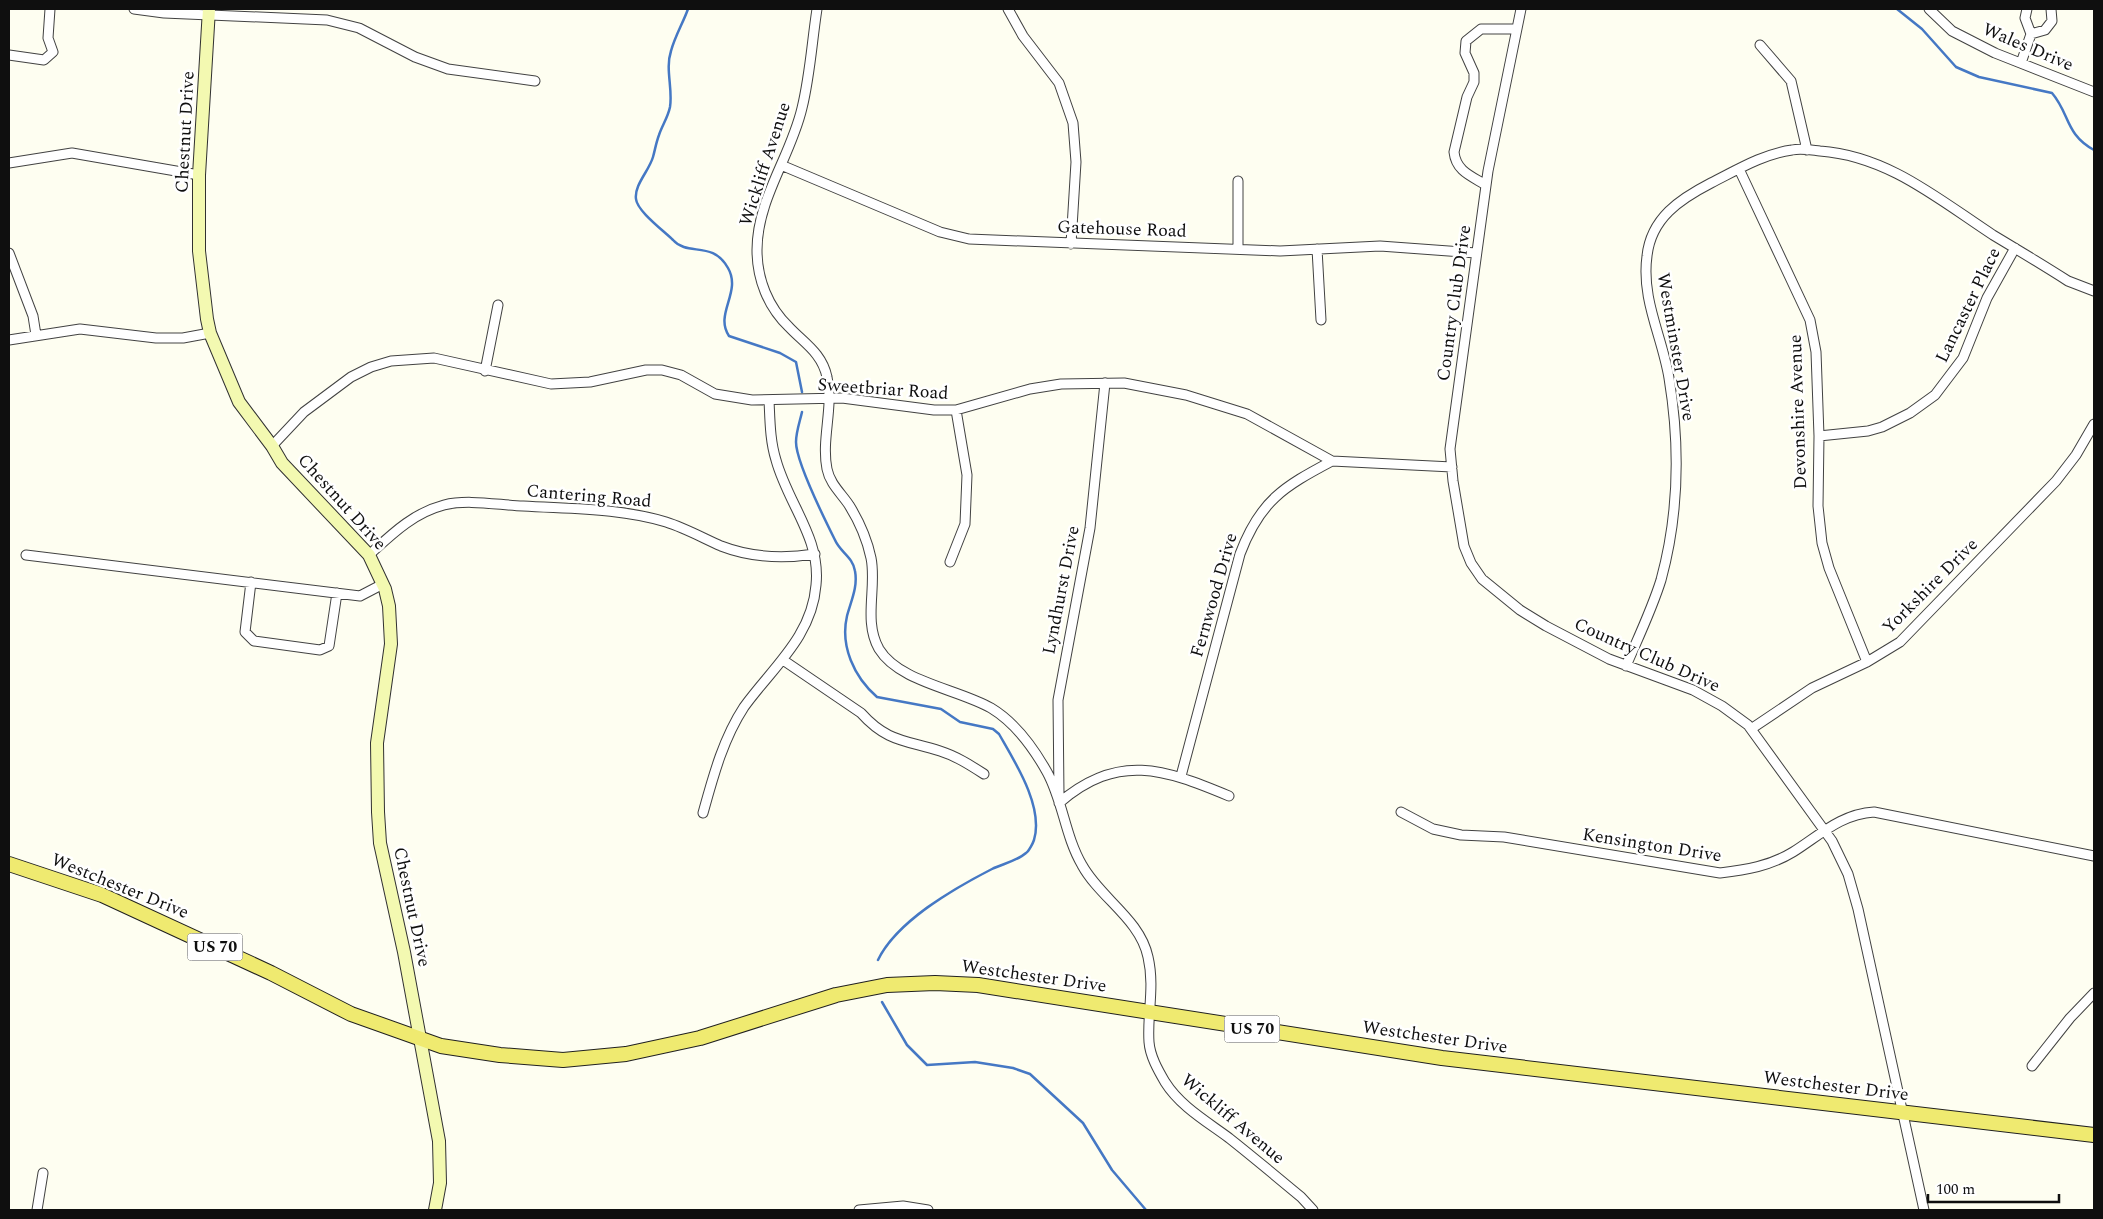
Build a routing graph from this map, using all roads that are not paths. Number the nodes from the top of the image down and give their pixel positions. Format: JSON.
{"nodes":[{"id":1,"x":50,"y":9,"type":"edge"},
{"id":2,"x":134,"y":9,"type":"edge"},
{"id":3,"x":817,"y":9,"type":"edge"},
{"id":4,"x":1008,"y":9,"type":"edge"},
{"id":5,"x":1521,"y":9,"type":"edge"},
{"id":6,"x":1929,"y":9,"type":"edge"},
{"id":7,"x":2027,"y":9,"type":"edge"},
{"id":8,"x":2051,"y":9,"type":"edge"},
{"id":9,"x":209,"y":11,"type":"edge"},
{"id":10,"x":1517,"y":28,"type":"junction"},
{"id":11,"x":2031,"y":34,"type":"junction"},
{"id":12,"x":1760,"y":44,"type":"dead end"},
{"id":13,"x":9,"y":55,"type":"edge"},
{"id":14,"x":2021,"y":63,"type":"junction"},
{"id":15,"x":535,"y":81,"type":"dead end"},
{"id":16,"x":2094,"y":92,"type":"edge"},
{"id":17,"x":1807,"y":150,"type":"junction"},
{"id":18,"x":9,"y":163,"type":"edge"},
{"id":19,"x":781,"y":164,"type":"junction"},
{"id":20,"x":1739,"y":169,"type":"junction"},
{"id":21,"x":199,"y":175,"type":"junction"},
{"id":22,"x":1238,"y":181,"type":"dead end"},
{"id":23,"x":1486,"y":185,"type":"junction"},
{"id":24,"x":1071,"y":244,"type":"junction"},
{"id":25,"x":2014,"y":248,"type":"junction"},
{"id":26,"x":1238,"y":249,"type":"junction"},
{"id":27,"x":1317,"y":249,"type":"junction"},
{"id":28,"x":9,"y":253,"type":"edge"},
{"id":29,"x":1476,"y":253,"type":"junction"},
{"id":30,"x":2094,"y":291,"type":"edge"},
{"id":31,"x":498,"y":306,"type":"dead end"},
{"id":32,"x":1321,"y":320,"type":"dead end"},
{"id":33,"x":210,"y":333,"type":"junction"},
{"id":34,"x":36,"y":335,"type":"junction"},
{"id":35,"x":9,"y":340,"type":"edge"},
{"id":36,"x":485,"y":371,"type":"junction"},
{"id":37,"x":1105,"y":383,"type":"junction"},
{"id":38,"x":829,"y":399,"type":"junction"},
{"id":39,"x":769,"y":400,"type":"junction"},
{"id":40,"x":956,"y":410,"type":"junction"},
{"id":41,"x":2094,"y":424,"type":"edge"},
{"id":42,"x":1819,"y":436,"type":"junction"},
{"id":43,"x":272,"y":446,"type":"junction"},
{"id":44,"x":1332,"y":461,"type":"junction"},
{"id":45,"x":1452,"y":467,"type":"junction"},
{"id":46,"x":814,"y":554,"type":"junction"},
{"id":47,"x":26,"y":555,"type":"dead end"},
{"id":48,"x":369,"y":555,"type":"junction"},
{"id":49,"x":950,"y":562,"type":"dead end"},
{"id":50,"x":251,"y":582,"type":"junction"},
{"id":51,"x":383,"y":584,"type":"junction"},
{"id":52,"x":337,"y":593,"type":"junction"},
{"id":53,"x":783,"y":660,"type":"junction"},
{"id":54,"x":1868,"y":662,"type":"junction"},
{"id":55,"x":1626,"y":666,"type":"junction"},
{"id":56,"x":1751,"y":729,"type":"junction"},
{"id":57,"x":984,"y":774,"type":"dead end"},
{"id":58,"x":1180,"y":776,"type":"junction"},
{"id":59,"x":1229,"y":796,"type":"dead end"},
{"id":60,"x":1059,"y":803,"type":"junction"},
{"id":61,"x":1401,"y":812,"type":"dead end"},
{"id":62,"x":703,"y":813,"type":"dead end"},
{"id":63,"x":1824,"y":830,"type":"junction"},
{"id":64,"x":2094,"y":856,"type":"edge"},
{"id":65,"x":9,"y":864,"type":"edge"},
{"id":66,"x":2093,"y":996,"type":"edge"},
{"id":67,"x":1151,"y":1013,"type":"junction"},
{"id":68,"x":419,"y":1038,"type":"junction"},
{"id":69,"x":2032,"y":1066,"type":"dead end"},
{"id":70,"x":1903,"y":1113,"type":"junction"},
{"id":71,"x":2094,"y":1135,"type":"edge"},
{"id":72,"x":43,"y":1173,"type":"dead end"},
{"id":73,"x":882,"y":1209,"type":"edge"},
{"id":74,"x":37,"y":1210,"type":"edge"},
{"id":75,"x":435,"y":1210,"type":"edge"},
{"id":76,"x":859,"y":1210,"type":"edge"},
{"id":77,"x":928,"y":1210,"type":"edge"},
{"id":78,"x":1313,"y":1210,"type":"edge"},
{"id":79,"x":1924,"y":1210,"type":"edge"}],
"edges":[{"from":1,"to":13,"type":"street"},
{"from":2,"to":9,"type":"street"},
{"from":3,"to":19,"type":"street","name":"Wickliff Avenue"},
{"from":4,"to":24,"type":"street"},
{"from":5,"to":10,"type":"street","name":"Country Club Drive"},
{"from":6,"to":14,"type":"street","name":"Wales Drive"},
{"from":7,"to":11,"type":"street"},
{"from":8,"to":11,"type":"street"},
{"from":9,"to":15,"type":"street"},
{"from":9,"to":21,"type":"street","name":"Chestnut Drive"},
{"from":10,"to":23,"type":"street","name":"Country Club Drive"},
{"from":10,"to":23,"type":"street"},
{"from":11,"to":14,"type":"street"},
{"from":12,"to":17,"type":"street"},
{"from":14,"to":16,"type":"street","name":"Wales Drive"},
{"from":17,"to":20,"type":"street","name":"Westminster Drive"},
{"from":17,"to":25,"type":"street","name":"Westminster Drive"},
{"from":18,"to":21,"type":"street"},
{"from":19,"to":24,"type":"street","name":"Gatehouse Road"},
{"from":19,"to":38,"type":"street","name":"Wickliff Avenue"},
{"from":20,"to":42,"type":"street","name":"Devonshire Avenue"},
{"from":20,"to":55,"type":"street","name":"Westminster Drive"},
{"from":21,"to":33,"type":"street","name":"Chestnut Drive"},
{"from":22,"to":26,"type":"street"},
{"from":23,"to":29,"type":"street","name":"Country Club Drive"},
{"from":24,"to":26,"type":"street","name":"Gatehouse Road"},
{"from":25,"to":30,"type":"street","name":"Westminster Drive"},
{"from":25,"to":42,"type":"street","name":"Lancaster Place"},
{"from":26,"to":27,"type":"street","name":"Gatehouse Road"},
{"from":27,"to":29,"type":"street","name":"Gatehouse Road"},
{"from":27,"to":32,"type":"street"},
{"from":28,"to":34,"type":"street"},
{"from":29,"to":45,"type":"street","name":"Country Club Drive"},
{"from":31,"to":36,"type":"street"},
{"from":33,"to":34,"type":"street"},
{"from":33,"to":43,"type":"street","name":"Chestnut Drive"},
{"from":34,"to":35,"type":"street"},
{"from":36,"to":39,"type":"street","name":"Sweetbriar Road"},
{"from":36,"to":43,"type":"street","name":"Sweetbriar Road"},
{"from":37,"to":40,"type":"street","name":"Sweetbriar Road"},
{"from":37,"to":44,"type":"street","name":"Sweetbriar Road"},
{"from":37,"to":60,"type":"street","name":"Lyndhurst Drive"},
{"from":38,"to":39,"type":"street","name":"Sweetbriar Road"},
{"from":38,"to":40,"type":"street","name":"Sweetbriar Road"},
{"from":38,"to":60,"type":"street","name":"Wickliff Avenue"},
{"from":39,"to":46,"type":"street"},
{"from":40,"to":49,"type":"street"},
{"from":41,"to":54,"type":"street","name":"Yorkshire Drive"},
{"from":42,"to":54,"type":"street","name":"Devonshire Avenue"},
{"from":43,"to":48,"type":"street","name":"Chestnut Drive"},
{"from":44,"to":45,"type":"street","name":"Sweetbriar Road"},
{"from":44,"to":58,"type":"street","name":"Fernwood Drive"},
{"from":45,"to":55,"type":"street","name":"Country Club Drive"},
{"from":46,"to":48,"type":"street","name":"Cantering Road"},
{"from":46,"to":53,"type":"street"},
{"from":47,"to":50,"type":"street"},
{"from":48,"to":51,"type":"street","name":"Chestnut Drive"},
{"from":50,"to":52,"type":"street"},
{"from":50,"to":52,"type":"street"},
{"from":51,"to":52,"type":"street"},
{"from":51,"to":68,"type":"street","name":"Chestnut Drive"},
{"from":53,"to":57,"type":"street"},
{"from":53,"to":62,"type":"street"},
{"from":54,"to":56,"type":"street","name":"Yorkshire Drive"},
{"from":55,"to":56,"type":"street","name":"Country Club Drive"},
{"from":56,"to":63,"type":"street","name":"Country Club Drive"},
{"from":58,"to":59,"type":"street"},
{"from":58,"to":60,"type":"street"},
{"from":60,"to":67,"type":"street","name":"Wickliff Avenue"},
{"from":61,"to":63,"type":"street","name":"Kensington Drive"},
{"from":63,"to":64,"type":"street","name":"Kensington Drive"},
{"from":63,"to":70,"type":"street","name":"Country Club Drive"},
{"from":65,"to":68,"type":"main road","name":"Westchester Drive","number":"US 70"},
{"from":66,"to":69,"type":"street"},
{"from":67,"to":68,"type":"main road","name":"Westchester Drive","number":"US 70"},
{"from":67,"to":70,"type":"main road","name":"Westchester Drive","number":"US 70"},
{"from":67,"to":78,"type":"street","name":"Wickliff Avenue"},
{"from":68,"to":75,"type":"street","name":"Chestnut Drive"},
{"from":70,"to":71,"type":"main road","name":"Westchester Drive","number":"US 70"},
{"from":70,"to":79,"type":"street","name":"Country Club Drive"},
{"from":72,"to":74,"type":"street"},
{"from":73,"to":76,"type":"street"},
{"from":73,"to":77,"type":"street"}]}
